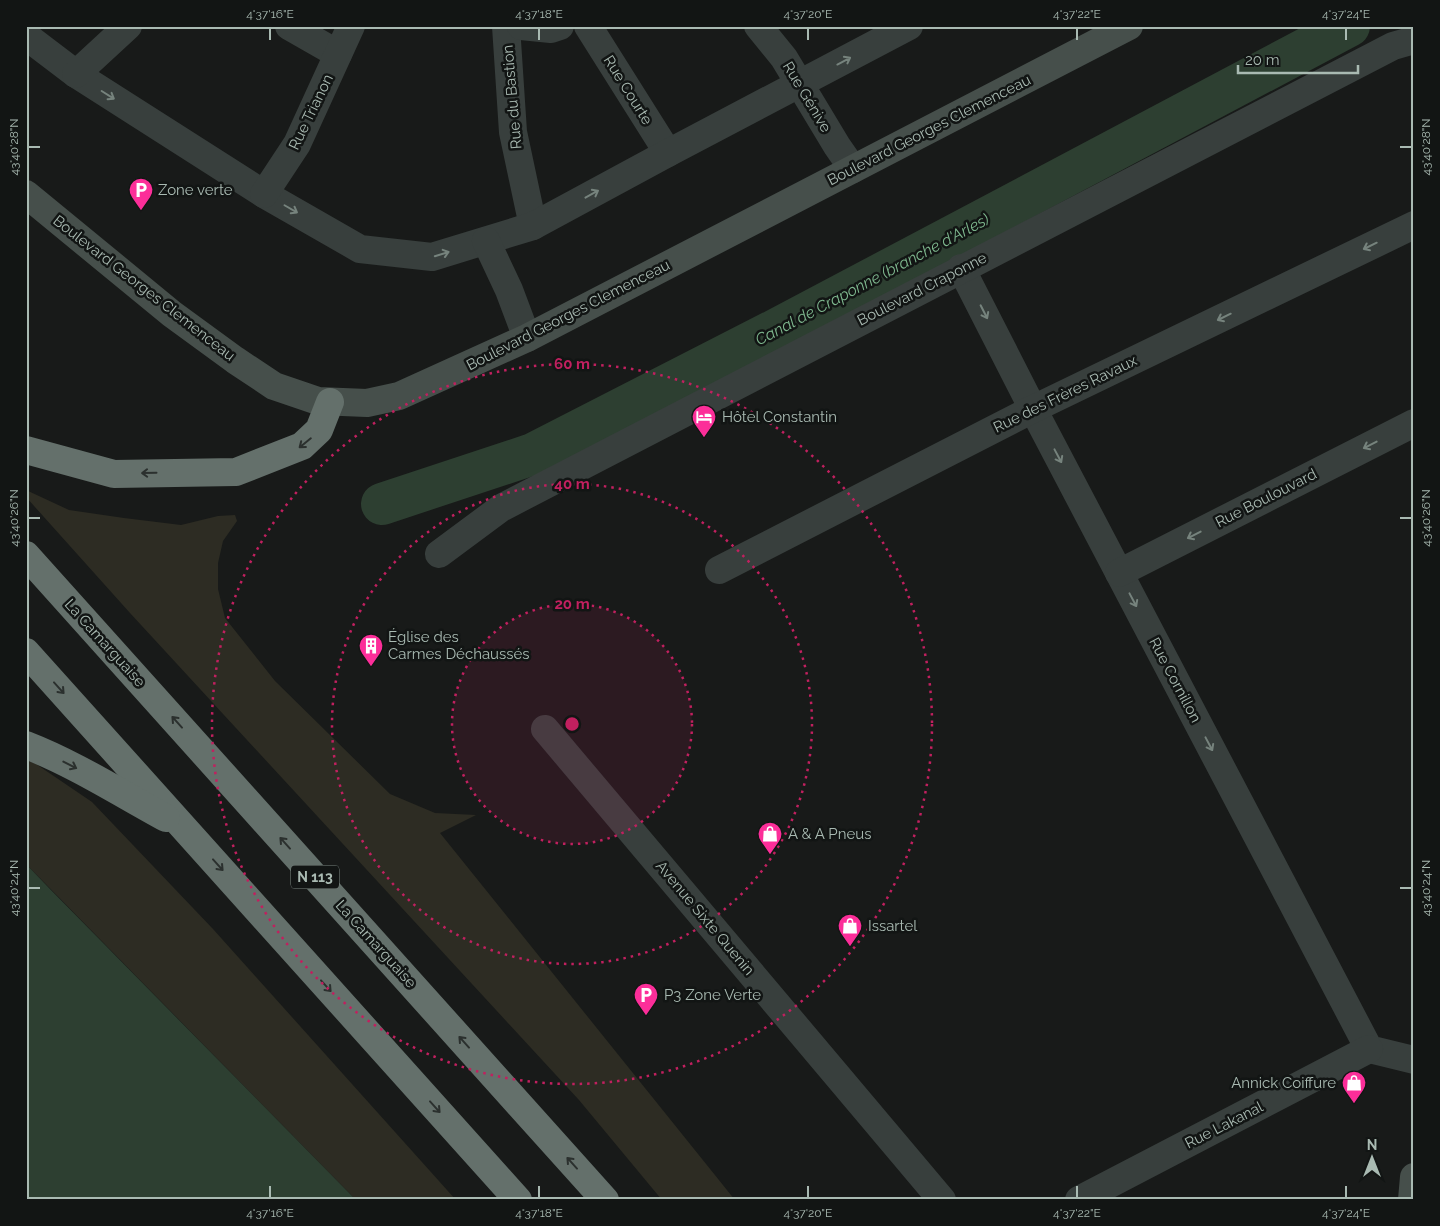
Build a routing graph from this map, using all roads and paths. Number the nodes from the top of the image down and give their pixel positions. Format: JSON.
{"nodes":[{"id":1,"x":128,"y":26,"type":"edge"},
{"id":2,"x":289,"y":26,"type":"edge"},
{"id":3,"x":351,"y":26,"type":"edge"},
{"id":4,"x":506,"y":26,"type":"edge"},
{"id":5,"x":521,"y":26,"type":"edge"},
{"id":6,"x":560,"y":26,"type":"edge"},
{"id":7,"x":588,"y":26,"type":"edge"},
{"id":8,"x":758,"y":26,"type":"edge"},
{"id":9,"x":909,"y":26,"type":"edge"},
{"id":10,"x":1129,"y":26,"type":"edge"},
{"id":11,"x":876,"y":33,"type":"edge"},
{"id":12,"x":26,"y":36,"type":"edge"},
{"id":13,"x":1414,"y":40,"type":"edge"},
{"id":14,"x":338,"y":54,"type":"junction"},
{"id":15,"x":76,"y":74,"type":"junction"},
{"id":16,"x":801,"y":84,"type":"junction"},
{"id":17,"x":668,"y":153,"type":"junction"},
{"id":18,"x":852,"y":169,"type":"junction"},
{"id":19,"x":26,"y":194,"type":"edge"},
{"id":20,"x":264,"y":194,"type":"junction"},
{"id":21,"x":1414,"y":225,"type":"edge"},
{"id":22,"x":532,"y":226,"type":"junction"},
{"id":23,"x":486,"y":241,"type":"junction"},
{"id":24,"x":961,"y":268,"type":"junction"},
{"id":25,"x":527,"y":338,"type":"junction"},
{"id":26,"x":330,"y":402,"type":"junction"},
{"id":27,"x":1033,"y":409,"type":"junction"},
{"id":28,"x":1414,"y":423,"type":"edge"},
{"id":29,"x":26,"y":450,"type":"edge"},
{"id":30,"x":439,"y":554,"type":"dead end"},
{"id":31,"x":26,"y":555,"type":"edge"},
{"id":32,"x":719,"y":570,"type":"dead end"},
{"id":33,"x":1119,"y":573,"type":"junction"},
{"id":34,"x":26,"y":652,"type":"edge"},
{"id":35,"x":545,"y":728,"type":"dead end"},
{"id":36,"x":26,"y":745,"type":"edge"},
{"id":37,"x":185,"y":829,"type":"junction"},
{"id":38,"x":1369,"y":1049,"type":"junction"},
{"id":39,"x":1414,"y":1060,"type":"edge"},
{"id":40,"x":1414,"y":1177,"type":"edge"},
{"id":41,"x":518,"y":1200,"type":"edge"},
{"id":42,"x":605,"y":1200,"type":"edge"},
{"id":43,"x":942,"y":1200,"type":"edge"},
{"id":44,"x":1079,"y":1200,"type":"edge"},
{"id":45,"x":1412,"y":1200,"type":"edge"}],
"edges":[{"from":1,"to":15,"type":"street"},
{"from":2,"to":14,"type":"street"},
{"from":3,"to":14,"type":"street","name":"Rue Trianon"},
{"from":4,"to":22,"type":"street","name":"Rue du Bastion"},
{"from":5,"to":6,"type":"street"},
{"from":7,"to":17,"type":"street","name":"Rue Courte"},
{"from":8,"to":16,"type":"street","name":"Rue Génive"},
{"from":9,"to":11,"type":"street"},
{"from":10,"to":18,"type":"main road","name":"Boulevard Georges Clemenceau"},
{"from":16,"to":11,"type":"street","one_way":true},
{"from":12,"to":15,"type":"street"},
{"from":13,"to":24,"type":"street","name":"Boulevard Craponne"},
{"from":14,"to":20,"type":"street","name":"Rue Trianon"},
{"from":15,"to":20,"type":"street","one_way":true},
{"from":16,"to":17,"type":"street"},
{"from":16,"to":18,"type":"street","name":"Rue Génive"},
{"from":22,"to":17,"type":"street","one_way":true},
{"from":18,"to":25,"type":"main road","name":"Boulevard Georges Clemenceau"},
{"from":19,"to":26,"type":"main road","name":"Boulevard Georges Clemenceau"},
{"from":20,"to":23,"type":"street","one_way":true},
{"from":21,"to":27,"type":"street","name":"Rue des Frères Ravaux","one_way":true},
{"from":22,"to":23,"type":"street"},
{"from":23,"to":25,"type":"street"},
{"from":24,"to":27,"type":"street","name":"Rue Cornillon","one_way":true},
{"from":24,"to":30,"type":"street","name":"Boulevard Craponne"},
{"from":25,"to":26,"type":"main road","name":"Boulevard Georges Clemenceau"},
{"from":26,"to":29,"type":"highway","one_way":true},
{"from":27,"to":32,"type":"street","name":"Rue des Frères Ravaux"},
{"from":27,"to":33,"type":"street","name":"Rue Cornillon","one_way":true},
{"from":28,"to":33,"type":"street","name":"Rue Boulouvard","one_way":true},
{"from":42,"to":31,"type":"highway","name":"La Camarguaise","number":"N 113","one_way":true},
{"from":33,"to":38,"type":"street","name":"Rue Cornillon","one_way":true},
{"from":34,"to":37,"type":"highway","one_way":true},
{"from":35,"to":43,"type":"street","name":"Avenue Sixte Quenin"},
{"from":36,"to":37,"type":"highway","one_way":true},
{"from":37,"to":41,"type":"highway","one_way":true},
{"from":38,"to":39,"type":"street"},
{"from":38,"to":44,"type":"street","name":"Rue Lakanal"},
{"from":40,"to":45,"type":"main road"}]}
